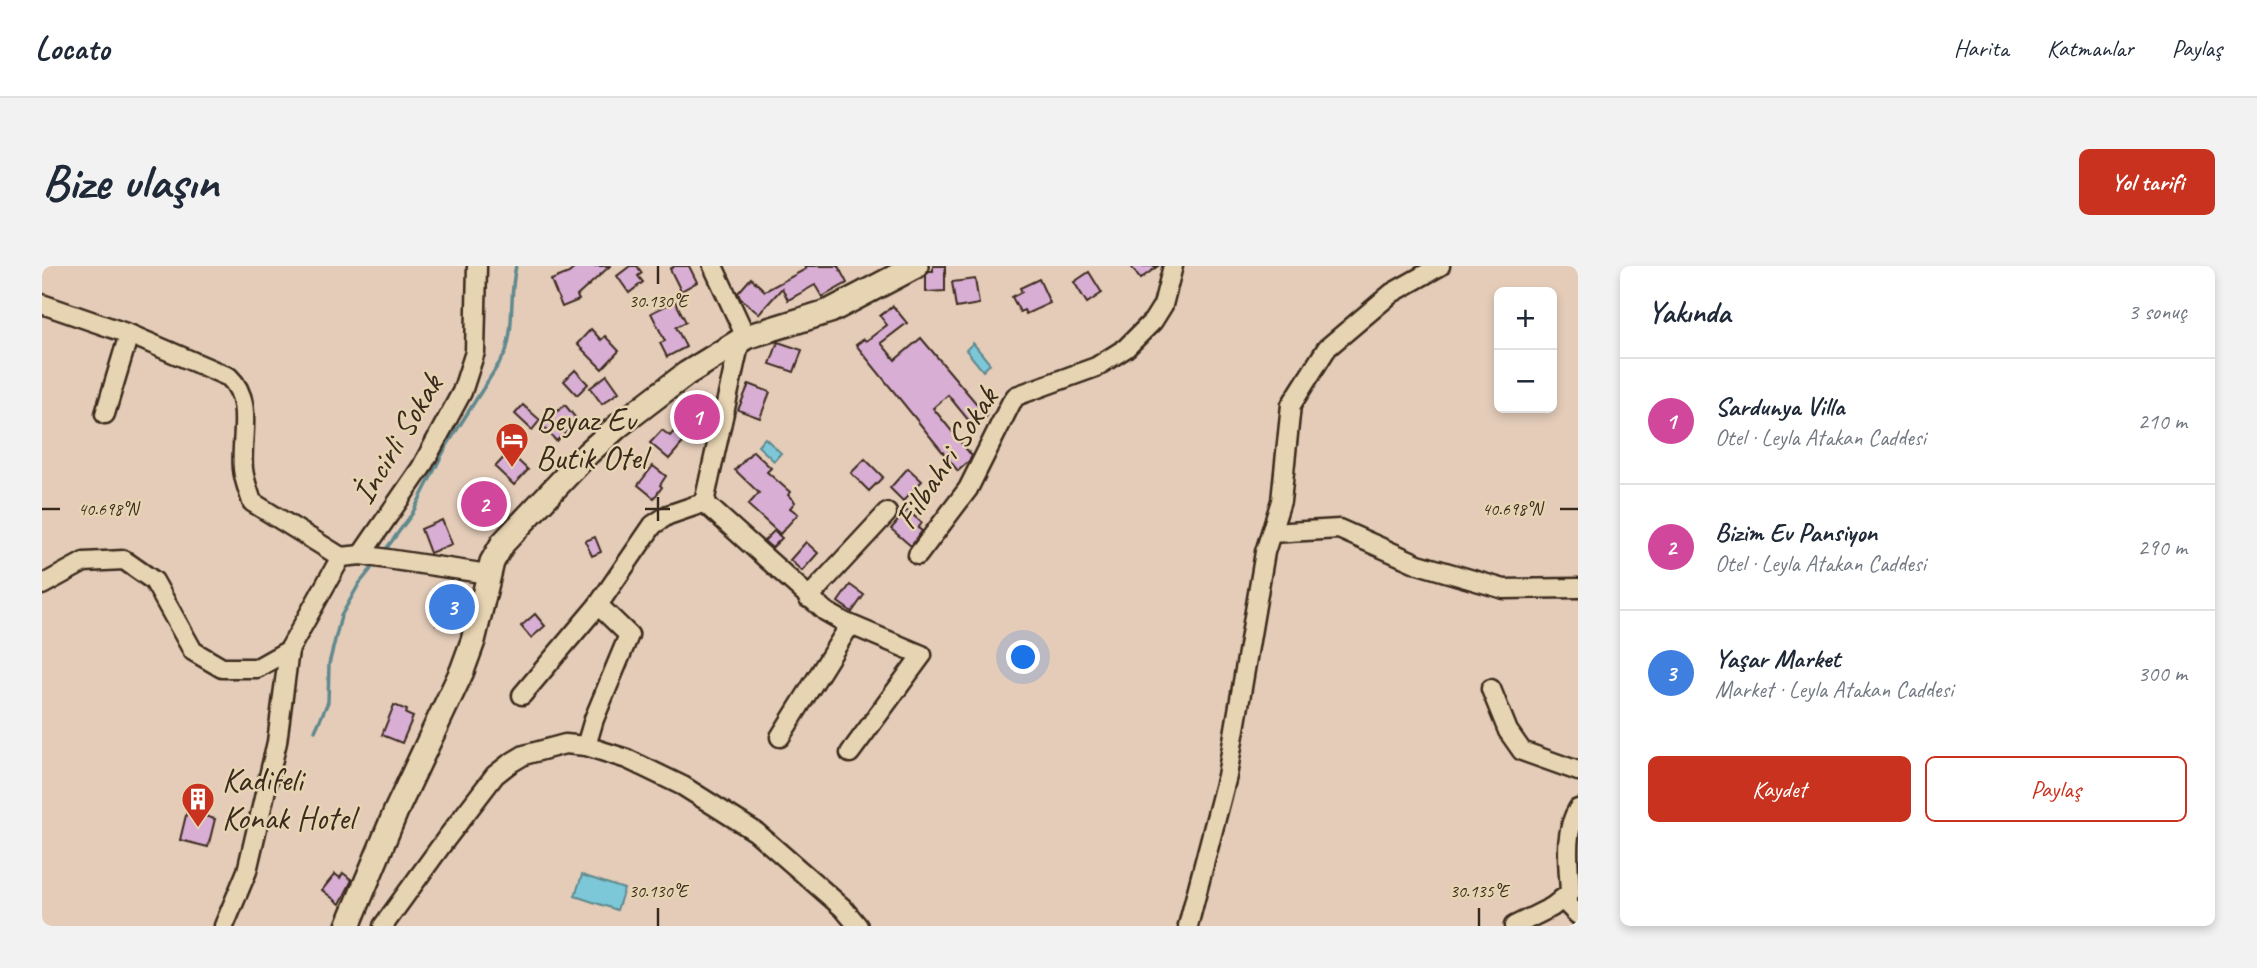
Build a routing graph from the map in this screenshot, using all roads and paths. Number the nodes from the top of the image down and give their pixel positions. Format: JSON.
{"nodes":[{"id":1,"x":477,"y":266,"type":"edge"},
{"id":2,"x":713,"y":266,"type":"edge"},
{"id":3,"x":916,"y":266,"type":"edge"},
{"id":4,"x":1172,"y":266,"type":"edge"},
{"id":5,"x":1440,"y":266,"type":"edge"},
{"id":6,"x":42,"y":304,"type":"edge"},
{"id":7,"x":129,"y":334,"type":"junction"},
{"id":8,"x":743,"y":339,"type":"junction"},
{"id":9,"x":105,"y":414,"type":"dead end"},
{"id":10,"x":706,"y":502,"type":"junction"},
{"id":11,"x":887,"y":513,"type":"dead end"},
{"id":12,"x":1271,"y":533,"type":"junction"},
{"id":13,"x":360,"y":555,"type":"junction"},
{"id":14,"x":918,"y":555,"type":"dead end"},
{"id":15,"x":341,"y":557,"type":"junction"},
{"id":16,"x":488,"y":574,"type":"junction"},
{"id":17,"x":42,"y":586,"type":"edge"},
{"id":18,"x":1578,"y":588,"type":"edge"},
{"id":19,"x":808,"y":598,"type":"junction"},
{"id":20,"x":598,"y":605,"type":"junction"},
{"id":21,"x":850,"y":625,"type":"junction"},
{"id":22,"x":289,"y":650,"type":"junction"},
{"id":23,"x":1491,"y":689,"type":"dead end"},
{"id":24,"x":522,"y":695,"type":"dead end"},
{"id":25,"x":780,"y":737,"type":"dead end"},
{"id":26,"x":586,"y":746,"type":"junction"},
{"id":27,"x":850,"y":753,"type":"dead end"},
{"id":28,"x":1578,"y":771,"type":"edge"},
{"id":29,"x":1578,"y":809,"type":"edge"},
{"id":30,"x":1562,"y":899,"type":"junction"},
{"id":31,"x":1578,"y":915,"type":"edge"},
{"id":32,"x":224,"y":926,"type":"edge"},
{"id":33,"x":348,"y":926,"type":"edge"},
{"id":34,"x":383,"y":926,"type":"edge"},
{"id":35,"x":858,"y":926,"type":"edge"},
{"id":36,"x":1188,"y":926,"type":"edge"},
{"id":37,"x":1514,"y":926,"type":"edge"}],
"edges":[{"from":1,"to":13,"type":"street","name":"İncirli Sokak"},
{"from":2,"to":8,"type":"street"},
{"from":3,"to":8,"type":"main road"},
{"from":4,"to":14,"type":"street","name":"Filbahri Sokak"},
{"from":5,"to":12,"type":"street"},
{"from":6,"to":7,"type":"street"},
{"from":7,"to":9,"type":"street"},
{"from":7,"to":15,"type":"street"},
{"from":8,"to":10,"type":"street"},
{"from":8,"to":16,"type":"main road"},
{"from":10,"to":19,"type":"street"},
{"from":10,"to":20,"type":"street"},
{"from":11,"to":19,"type":"street"},
{"from":12,"to":18,"type":"street"},
{"from":12,"to":36,"type":"street"},
{"from":13,"to":15,"type":"street"},
{"from":13,"to":16,"type":"street"},
{"from":15,"to":22,"type":"street"},
{"from":16,"to":33,"type":"main road"},
{"from":17,"to":22,"type":"street"},
{"from":19,"to":21,"type":"street"},
{"from":20,"to":24,"type":"street"},
{"from":20,"to":26,"type":"street"},
{"from":21,"to":25,"type":"street"},
{"from":21,"to":27,"type":"street"},
{"from":22,"to":32,"type":"street"},
{"from":23,"to":28,"type":"street"},
{"from":26,"to":34,"type":"street"},
{"from":26,"to":35,"type":"street"},
{"from":29,"to":30,"type":"street"},
{"from":30,"to":31,"type":"street"},
{"from":30,"to":37,"type":"street"}]}
